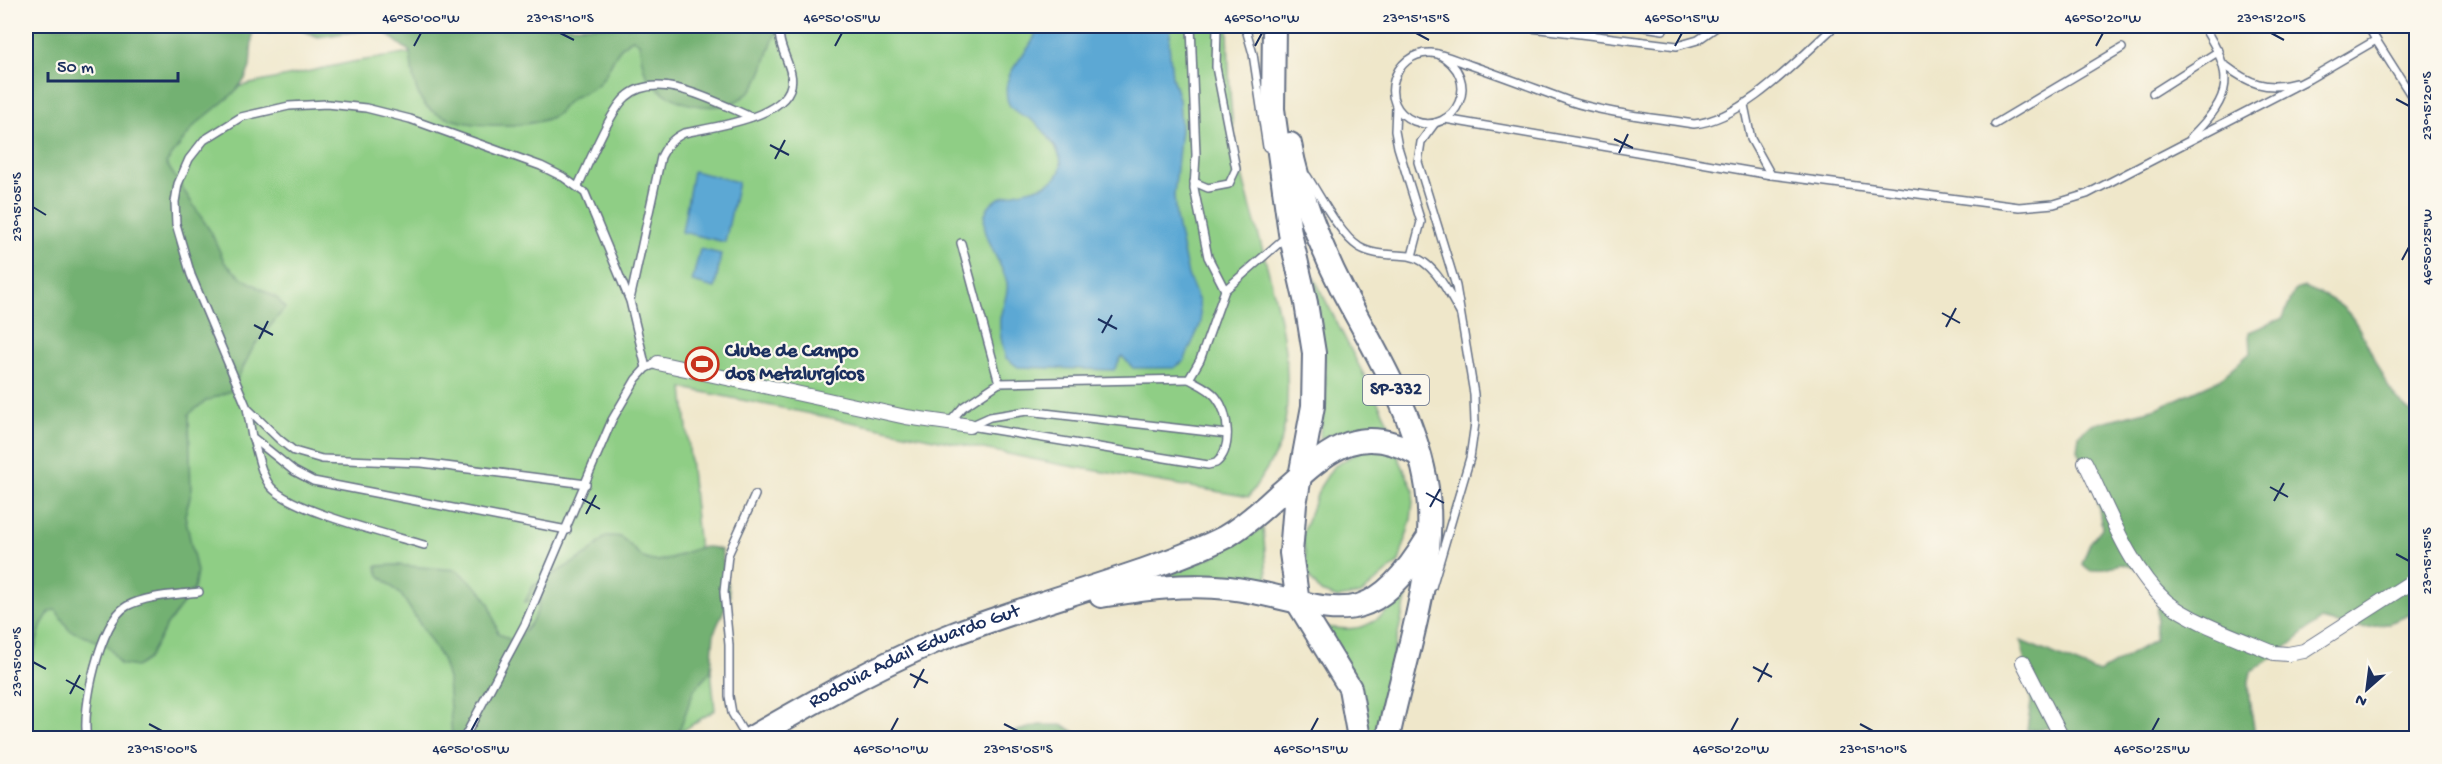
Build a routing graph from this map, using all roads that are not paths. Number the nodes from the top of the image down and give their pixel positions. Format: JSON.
{"nodes":[{"id":1,"x":780,"y":26,"type":"edge"},
{"id":2,"x":1191,"y":26,"type":"edge"},
{"id":3,"x":1217,"y":26,"type":"edge"},
{"id":4,"x":1245,"y":26,"type":"edge"},
{"id":5,"x":1274,"y":26,"type":"edge"},
{"id":6,"x":1516,"y":26,"type":"edge"},
{"id":7,"x":1638,"y":26,"type":"edge"},
{"id":8,"x":1718,"y":26,"type":"edge"},
{"id":9,"x":1835,"y":26,"type":"edge"},
{"id":10,"x":2203,"y":26,"type":"edge"},
{"id":11,"x":2368,"y":26,"type":"edge"},
{"id":12,"x":1663,"y":30,"type":"dead end"},
{"id":13,"x":2376,"y":40,"type":"junction"},
{"id":14,"x":2122,"y":48,"type":"dead end"},
{"id":15,"x":2219,"y":51,"type":"junction"},
{"id":16,"x":1438,"y":54,"type":"junction"},
{"id":17,"x":1274,"y":57,"type":"junction"},
{"id":18,"x":2226,"y":66,"type":"junction"},
{"id":19,"x":2309,"y":79,"type":"junction"},
{"id":20,"x":2153,"y":93,"type":"dead end"},
{"id":21,"x":2416,"y":103,"type":"edge"},
{"id":22,"x":1744,"y":105,"type":"junction"},
{"id":23,"x":1396,"y":107,"type":"junction"},
{"id":24,"x":751,"y":117,"type":"junction"},
{"id":25,"x":1445,"y":118,"type":"junction"},
{"id":26,"x":1435,"y":123,"type":"junction"},
{"id":27,"x":1995,"y":124,"type":"dead end"},
{"id":28,"x":2185,"y":144,"type":"junction"},
{"id":29,"x":1291,"y":151,"type":"junction"},
{"id":30,"x":1771,"y":175,"type":"junction"},
{"id":31,"x":1194,"y":182,"type":"junction"},
{"id":32,"x":1283,"y":183,"type":"junction"},
{"id":33,"x":578,"y":186,"type":"junction"},
{"id":34,"x":1290,"y":233,"type":"junction"},
{"id":35,"x":961,"y":243,"type":"dead end"},
{"id":36,"x":1412,"y":256,"type":"junction"},
{"id":37,"x":1225,"y":290,"type":"junction"},
{"id":38,"x":630,"y":301,"type":"junction"},
{"id":39,"x":1462,"y":318,"type":"junction"},
{"id":40,"x":652,"y":365,"type":"junction"},
{"id":41,"x":1189,"y":379,"type":"junction"},
{"id":42,"x":999,"y":383,"type":"junction"},
{"id":43,"x":247,"y":408,"type":"junction"},
{"id":44,"x":948,"y":423,"type":"junction"},
{"id":45,"x":970,"y":426,"type":"junction"},
{"id":46,"x":1227,"y":434,"type":"junction"},
{"id":47,"x":252,"y":437,"type":"junction"},
{"id":48,"x":1419,"y":454,"type":"junction"},
{"id":49,"x":2085,"y":462,"type":"dead end"},
{"id":50,"x":1300,"y":476,"type":"junction"},
{"id":51,"x":586,"y":484,"type":"junction"},
{"id":52,"x":755,"y":495,"type":"dead end"},
{"id":53,"x":567,"y":530,"type":"junction"},
{"id":54,"x":1429,"y":536,"type":"junction"},
{"id":55,"x":424,"y":545,"type":"dead end"},
{"id":56,"x":2416,"y":579,"type":"edge"},
{"id":57,"x":199,"y":592,"type":"dead end"},
{"id":58,"x":1052,"y":602,"type":"junction"},
{"id":59,"x":1298,"y":603,"type":"junction"},
{"id":60,"x":1408,"y":651,"type":"junction"},
{"id":61,"x":2023,"y":662,"type":"dead end"},
{"id":62,"x":87,"y":738,"type":"edge"},
{"id":63,"x":464,"y":738,"type":"edge"},
{"id":64,"x":749,"y":738,"type":"edge"},
{"id":65,"x":1359,"y":738,"type":"edge"},
{"id":66,"x":1388,"y":738,"type":"edge"},
{"id":67,"x":2062,"y":738,"type":"edge"}],
"edges":[{"from":1,"to":24,"type":"lane"},
{"from":2,"to":31,"type":"lane"},
{"from":3,"to":31,"type":"lane"},
{"from":4,"to":32,"type":"lane"},
{"from":5,"to":17,"type":"main road","number":"SP-332"},
{"from":6,"to":8,"type":"lane"},
{"from":7,"to":12,"type":"lane"},
{"from":9,"to":22,"type":"lane"},
{"from":10,"to":15,"type":"lane"},
{"from":11,"to":13,"type":"lane"},
{"from":13,"to":19,"type":"lane"},
{"from":13,"to":21,"type":"lane"},
{"from":14,"to":27,"type":"lane"},
{"from":15,"to":18,"type":"lane"},
{"from":15,"to":20,"type":"lane"},
{"from":16,"to":22,"type":"lane"},
{"from":16,"to":23,"type":"lane"},
{"from":16,"to":25,"type":"lane"},
{"from":17,"to":29,"type":"main road","number":"SP-332"},
{"from":17,"to":32,"type":"main road","number":"SP-332"},
{"from":18,"to":19,"type":"lane"},
{"from":18,"to":28,"type":"lane"},
{"from":19,"to":28,"type":"lane"},
{"from":22,"to":30,"type":"lane"},
{"from":23,"to":26,"type":"lane"},
{"from":23,"to":36,"type":"lane"},
{"from":24,"to":33,"type":"lane"},
{"from":24,"to":38,"type":"lane"},
{"from":25,"to":26,"type":"lane"},
{"from":25,"to":30,"type":"lane"},
{"from":26,"to":39,"type":"lane"},
{"from":28,"to":30,"type":"lane"},
{"from":29,"to":36,"type":"lane"},
{"from":29,"to":48,"type":"main road","number":"SP-332"},
{"from":31,"to":37,"type":"lane"},
{"from":32,"to":34,"type":"main road","number":"SP-332"},
{"from":33,"to":38,"type":"lane"},
{"from":33,"to":43,"type":"lane"},
{"from":34,"to":37,"type":"lane"},
{"from":34,"to":50,"type":"main road","number":"SP-332"},
{"from":35,"to":42,"type":"lane"},
{"from":36,"to":39,"type":"lane"},
{"from":37,"to":41,"type":"lane"},
{"from":38,"to":40,"type":"lane"},
{"from":39,"to":60,"type":"lane"},
{"from":40,"to":44,"type":"street"},
{"from":40,"to":51,"type":"lane"},
{"from":41,"to":42,"type":"lane"},
{"from":41,"to":46,"type":"lane"},
{"from":42,"to":44,"type":"lane"},
{"from":43,"to":47,"type":"lane"},
{"from":43,"to":51,"type":"lane"},
{"from":44,"to":45,"type":"street"},
{"from":45,"to":46,"type":"lane"},
{"from":45,"to":46,"type":"lane"},
{"from":47,"to":53,"type":"lane"},
{"from":47,"to":55,"type":"lane"},
{"from":48,"to":50,"type":"main road"},
{"from":48,"to":54,"type":"main road","number":"SP-332"},
{"from":49,"to":56,"type":"street"},
{"from":50,"to":58,"type":"main road","name":"Rodovia Adail Eduardo Gut"},
{"from":50,"to":59,"type":"main road","number":"SP-332"},
{"from":51,"to":53,"type":"lane"},
{"from":52,"to":64,"type":"lane"},
{"from":53,"to":63,"type":"lane"},
{"from":54,"to":59,"type":"main road"},
{"from":54,"to":60,"type":"main road","number":"SP-332"},
{"from":57,"to":62,"type":"lane"},
{"from":58,"to":59,"type":"main road","name":"Rodovia Adail Eduardo Gut"},
{"from":58,"to":64,"type":"main road","name":"Rodovia Adail Eduardo Gut"},
{"from":59,"to":65,"type":"main road","number":"SP-332"},
{"from":60,"to":66,"type":"main road","number":"SP-332"},
{"from":61,"to":67,"type":"street"}]}
